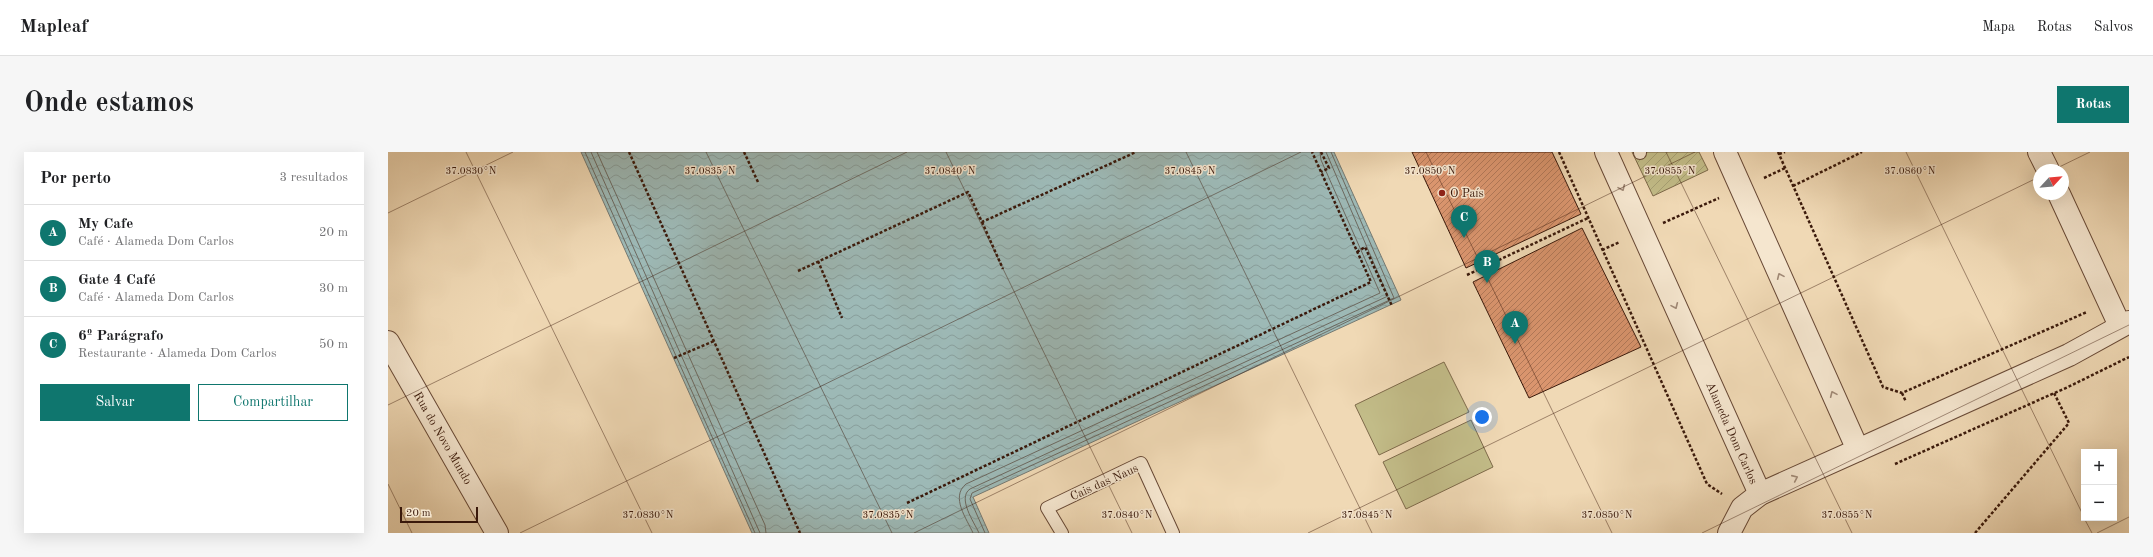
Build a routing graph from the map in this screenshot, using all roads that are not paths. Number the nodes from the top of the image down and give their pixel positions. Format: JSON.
{"nodes":[{"id":1,"x":1606,"y":152,"type":"edge"},
{"id":2,"x":1725,"y":152,"type":"edge"},
{"id":3,"x":2039,"y":152,"type":"edge"},
{"id":4,"x":2045,"y":164,"type":"edge"},
{"id":5,"x":2062,"y":200,"type":"edge"},
{"id":6,"x":2125,"y":324,"type":"edge"},
{"id":7,"x":388,"y":342,"type":"edge"},
{"id":8,"x":1858,"y":450,"type":"junction"},
{"id":9,"x":1760,"y":494,"type":"junction"},
{"id":10,"x":498,"y":533,"type":"edge"},
{"id":11,"x":1062,"y":533,"type":"edge"},
{"id":12,"x":1173,"y":533,"type":"edge"},
{"id":13,"x":1729,"y":533,"type":"edge"}],
"edges":[{"from":1,"to":9,"type":"street","name":"Alameda Dom Carlos","one_way":true},
{"from":8,"to":2,"type":"street","one_way":true},
{"from":3,"to":4,"type":"street"},
{"from":5,"to":6,"type":"street"},
{"from":6,"to":8,"type":"street","name":"Alameda Dom Carlos"},
{"from":7,"to":10,"type":"street","name":"Rua do Novo Mundo"},
{"from":9,"to":8,"type":"street","name":"Alameda Dom Carlos","one_way":true},
{"from":9,"to":13,"type":"street"},
{"from":11,"to":12,"type":"lane","name":"Cais das Naus"}]}
